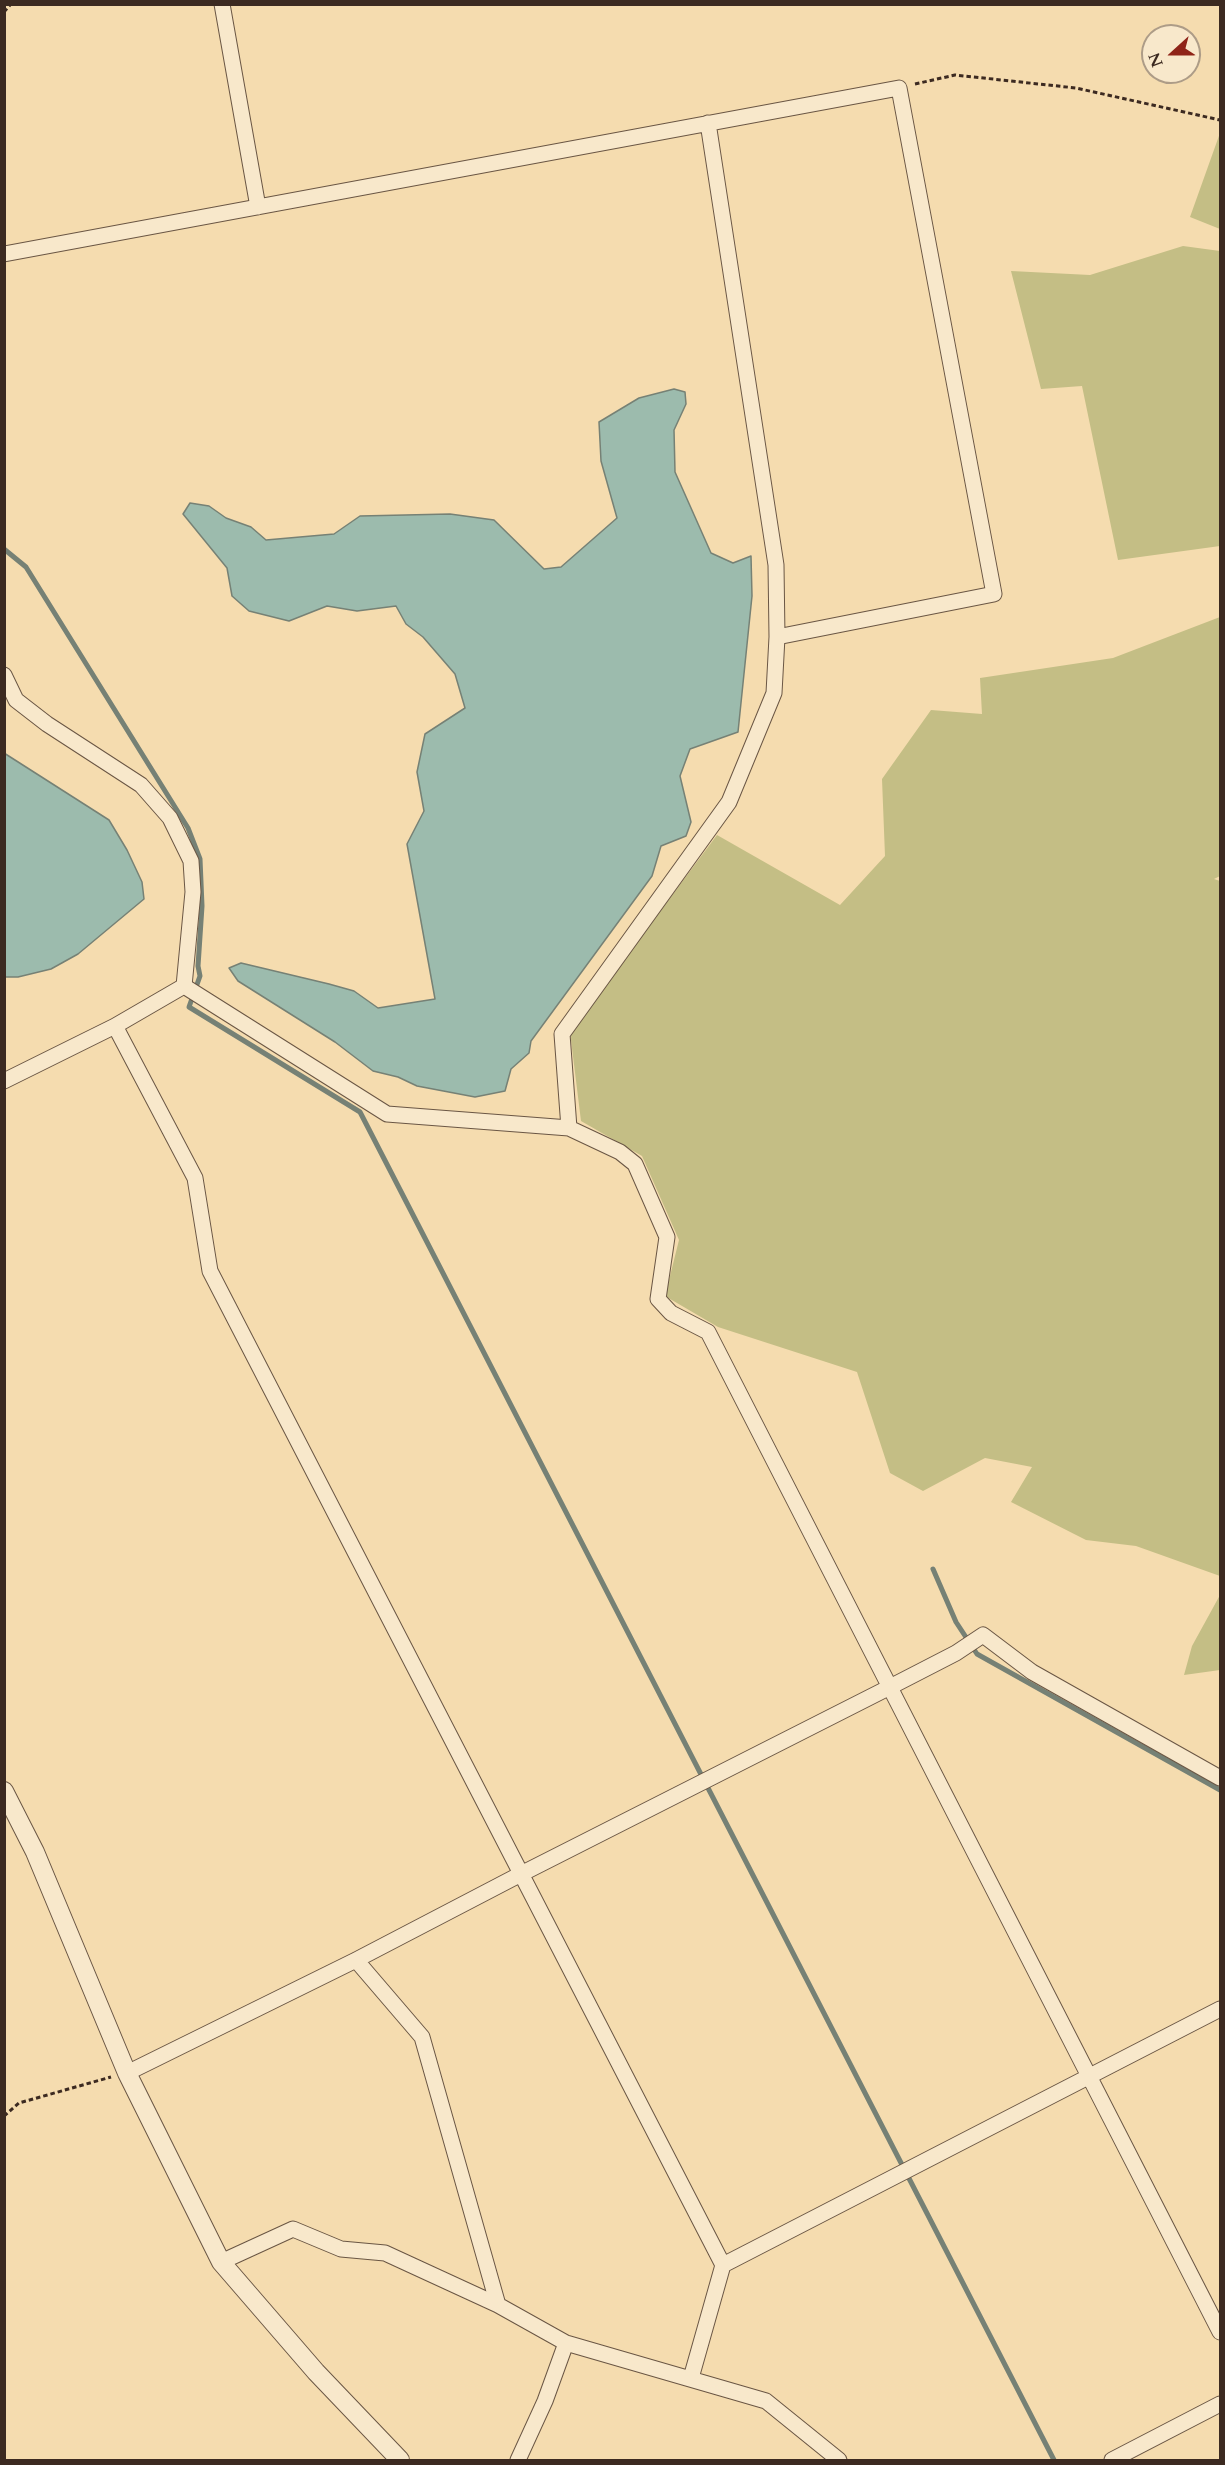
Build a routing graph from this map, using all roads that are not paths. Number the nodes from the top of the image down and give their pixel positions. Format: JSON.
{"nodes":[{"id":1,"x":222,"y":4,"type":"edge"},
{"id":2,"x":708,"y":123,"type":"junction"},
{"id":3,"x":258,"y":207,"type":"junction"},
{"id":4,"x":4,"y":254,"type":"edge"},
{"id":5,"x":777,"y":637,"type":"junction"},
{"id":6,"x":4,"y":675,"type":"edge"},
{"id":7,"x":184,"y":986,"type":"junction"},
{"id":8,"x":115,"y":1026,"type":"junction"},
{"id":9,"x":4,"y":1081,"type":"edge"},
{"id":10,"x":569,"y":1128,"type":"junction"},
{"id":11,"x":890,"y":1687,"type":"junction"},
{"id":12,"x":1221,"y":1778,"type":"edge"},
{"id":13,"x":4,"y":1791,"type":"edge"},
{"id":14,"x":521,"y":1874,"type":"junction"},
{"id":15,"x":356,"y":1960,"type":"junction"},
{"id":16,"x":1221,"y":2009,"type":"edge"},
{"id":17,"x":127,"y":2073,"type":"junction"},
{"id":18,"x":1089,"y":2076,"type":"junction"},
{"id":19,"x":221,"y":2262,"type":"junction"},
{"id":20,"x":723,"y":2265,"type":"junction"},
{"id":21,"x":498,"y":2305,"type":"junction"},
{"id":22,"x":1221,"y":2332,"type":"edge"},
{"id":23,"x":566,"y":2343,"type":"junction"},
{"id":24,"x":691,"y":2378,"type":"junction"},
{"id":25,"x":1221,"y":2404,"type":"edge"},
{"id":26,"x":400,"y":2460,"type":"edge"},
{"id":27,"x":518,"y":2460,"type":"edge"},
{"id":28,"x":839,"y":2460,"type":"edge"},
{"id":29,"x":1112,"y":2460,"type":"edge"}],
"edges":[{"from":1,"to":3,"type":"street"},
{"from":2,"to":3,"type":"street"},
{"from":2,"to":5,"type":"street"},
{"from":2,"to":5,"type":"street"},
{"from":3,"to":4,"type":"street"},
{"from":5,"to":10,"type":"street"},
{"from":6,"to":7,"type":"street"},
{"from":7,"to":8,"type":"street"},
{"from":7,"to":10,"type":"street"},
{"from":8,"to":9,"type":"street"},
{"from":8,"to":14,"type":"street"},
{"from":10,"to":11,"type":"street"},
{"from":11,"to":12,"type":"street"},
{"from":11,"to":14,"type":"street"},
{"from":11,"to":18,"type":"street"},
{"from":13,"to":17,"type":"street"},
{"from":14,"to":15,"type":"street"},
{"from":14,"to":20,"type":"street"},
{"from":15,"to":17,"type":"street"},
{"from":15,"to":21,"type":"street"},
{"from":16,"to":18,"type":"street"},
{"from":17,"to":19,"type":"street"},
{"from":18,"to":20,"type":"street"},
{"from":18,"to":22,"type":"street"},
{"from":19,"to":21,"type":"street"},
{"from":19,"to":26,"type":"street"},
{"from":20,"to":24,"type":"street"},
{"from":21,"to":23,"type":"street"},
{"from":23,"to":24,"type":"street"},
{"from":23,"to":27,"type":"street"},
{"from":24,"to":28,"type":"street"},
{"from":25,"to":29,"type":"street"}]}
